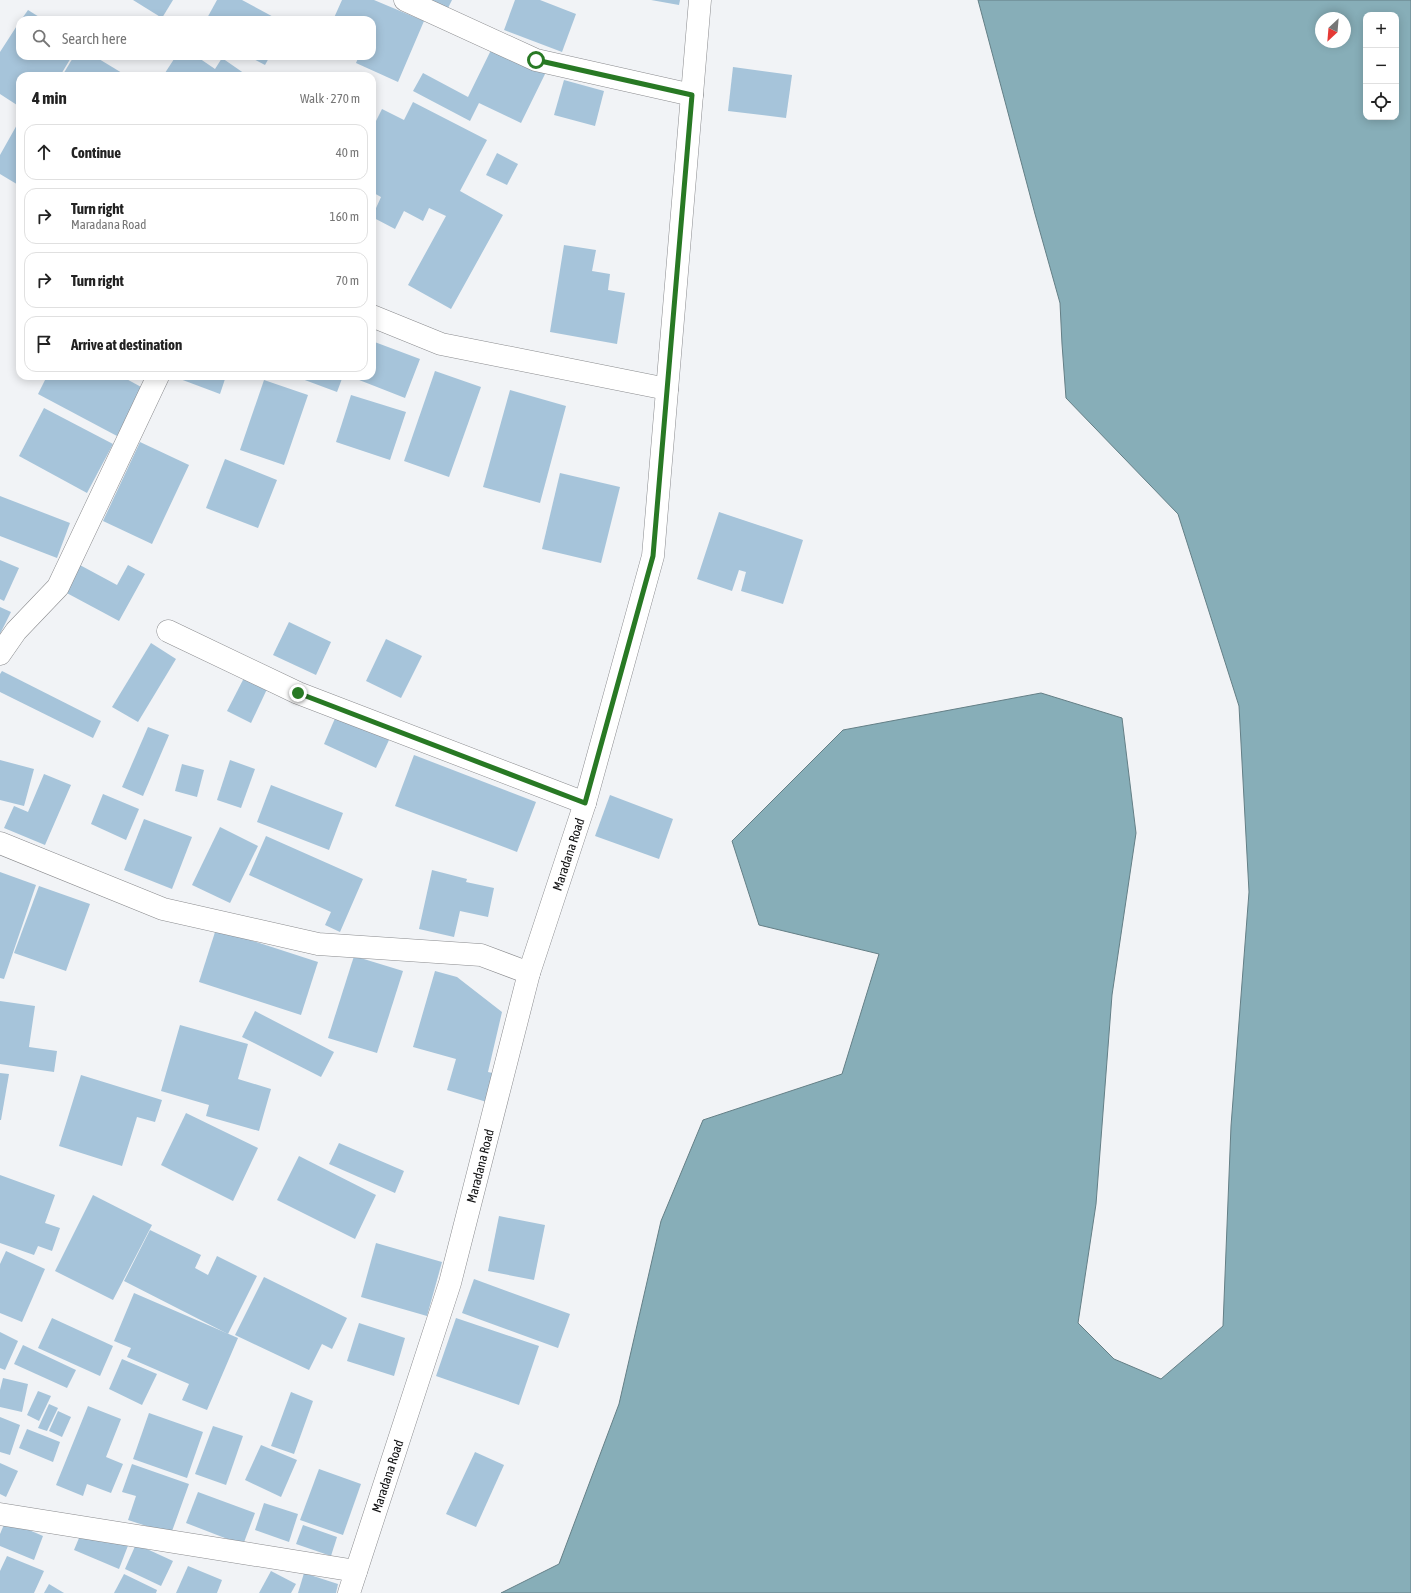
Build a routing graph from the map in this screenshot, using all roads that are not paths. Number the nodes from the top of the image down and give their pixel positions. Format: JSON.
{"nodes":[{"id":1,"x":405,"y":0,"type":"edge"},
{"id":2,"x":700,"y":0,"type":"edge"},
{"id":3,"x":692,"y":95,"type":"junction"},
{"id":4,"x":376,"y":318,"type":"edge"},
{"id":5,"x":156,"y":380,"type":"edge"},
{"id":6,"x":667,"y":389,"type":"junction"},
{"id":7,"x":168,"y":631,"type":"dead end"},
{"id":8,"x":0,"y":654,"type":"edge"},
{"id":9,"x":585,"y":803,"type":"junction"},
{"id":10,"x":0,"y":843,"type":"edge"},
{"id":11,"x":529,"y":973,"type":"junction"},
{"id":12,"x":0,"y":1514,"type":"edge"},
{"id":13,"x":356,"y":1571,"type":"junction"},
{"id":14,"x":349,"y":1593,"type":"edge"}],
"edges":[{"from":1,"to":3,"type":"street"},
{"from":2,"to":3,"type":"street","name":"Maradana Road"},
{"from":3,"to":6,"type":"street","name":"Maradana Road"},
{"from":4,"to":6,"type":"street"},
{"from":5,"to":8,"type":"street"},
{"from":6,"to":9,"type":"street","name":"Maradana Road"},
{"from":7,"to":9,"type":"street"},
{"from":9,"to":11,"type":"street","name":"Maradana Road"},
{"from":10,"to":11,"type":"street"},
{"from":11,"to":13,"type":"street","name":"Maradana Road"},
{"from":12,"to":13,"type":"street"},
{"from":13,"to":14,"type":"street","name":"Maradana Road"}]}
